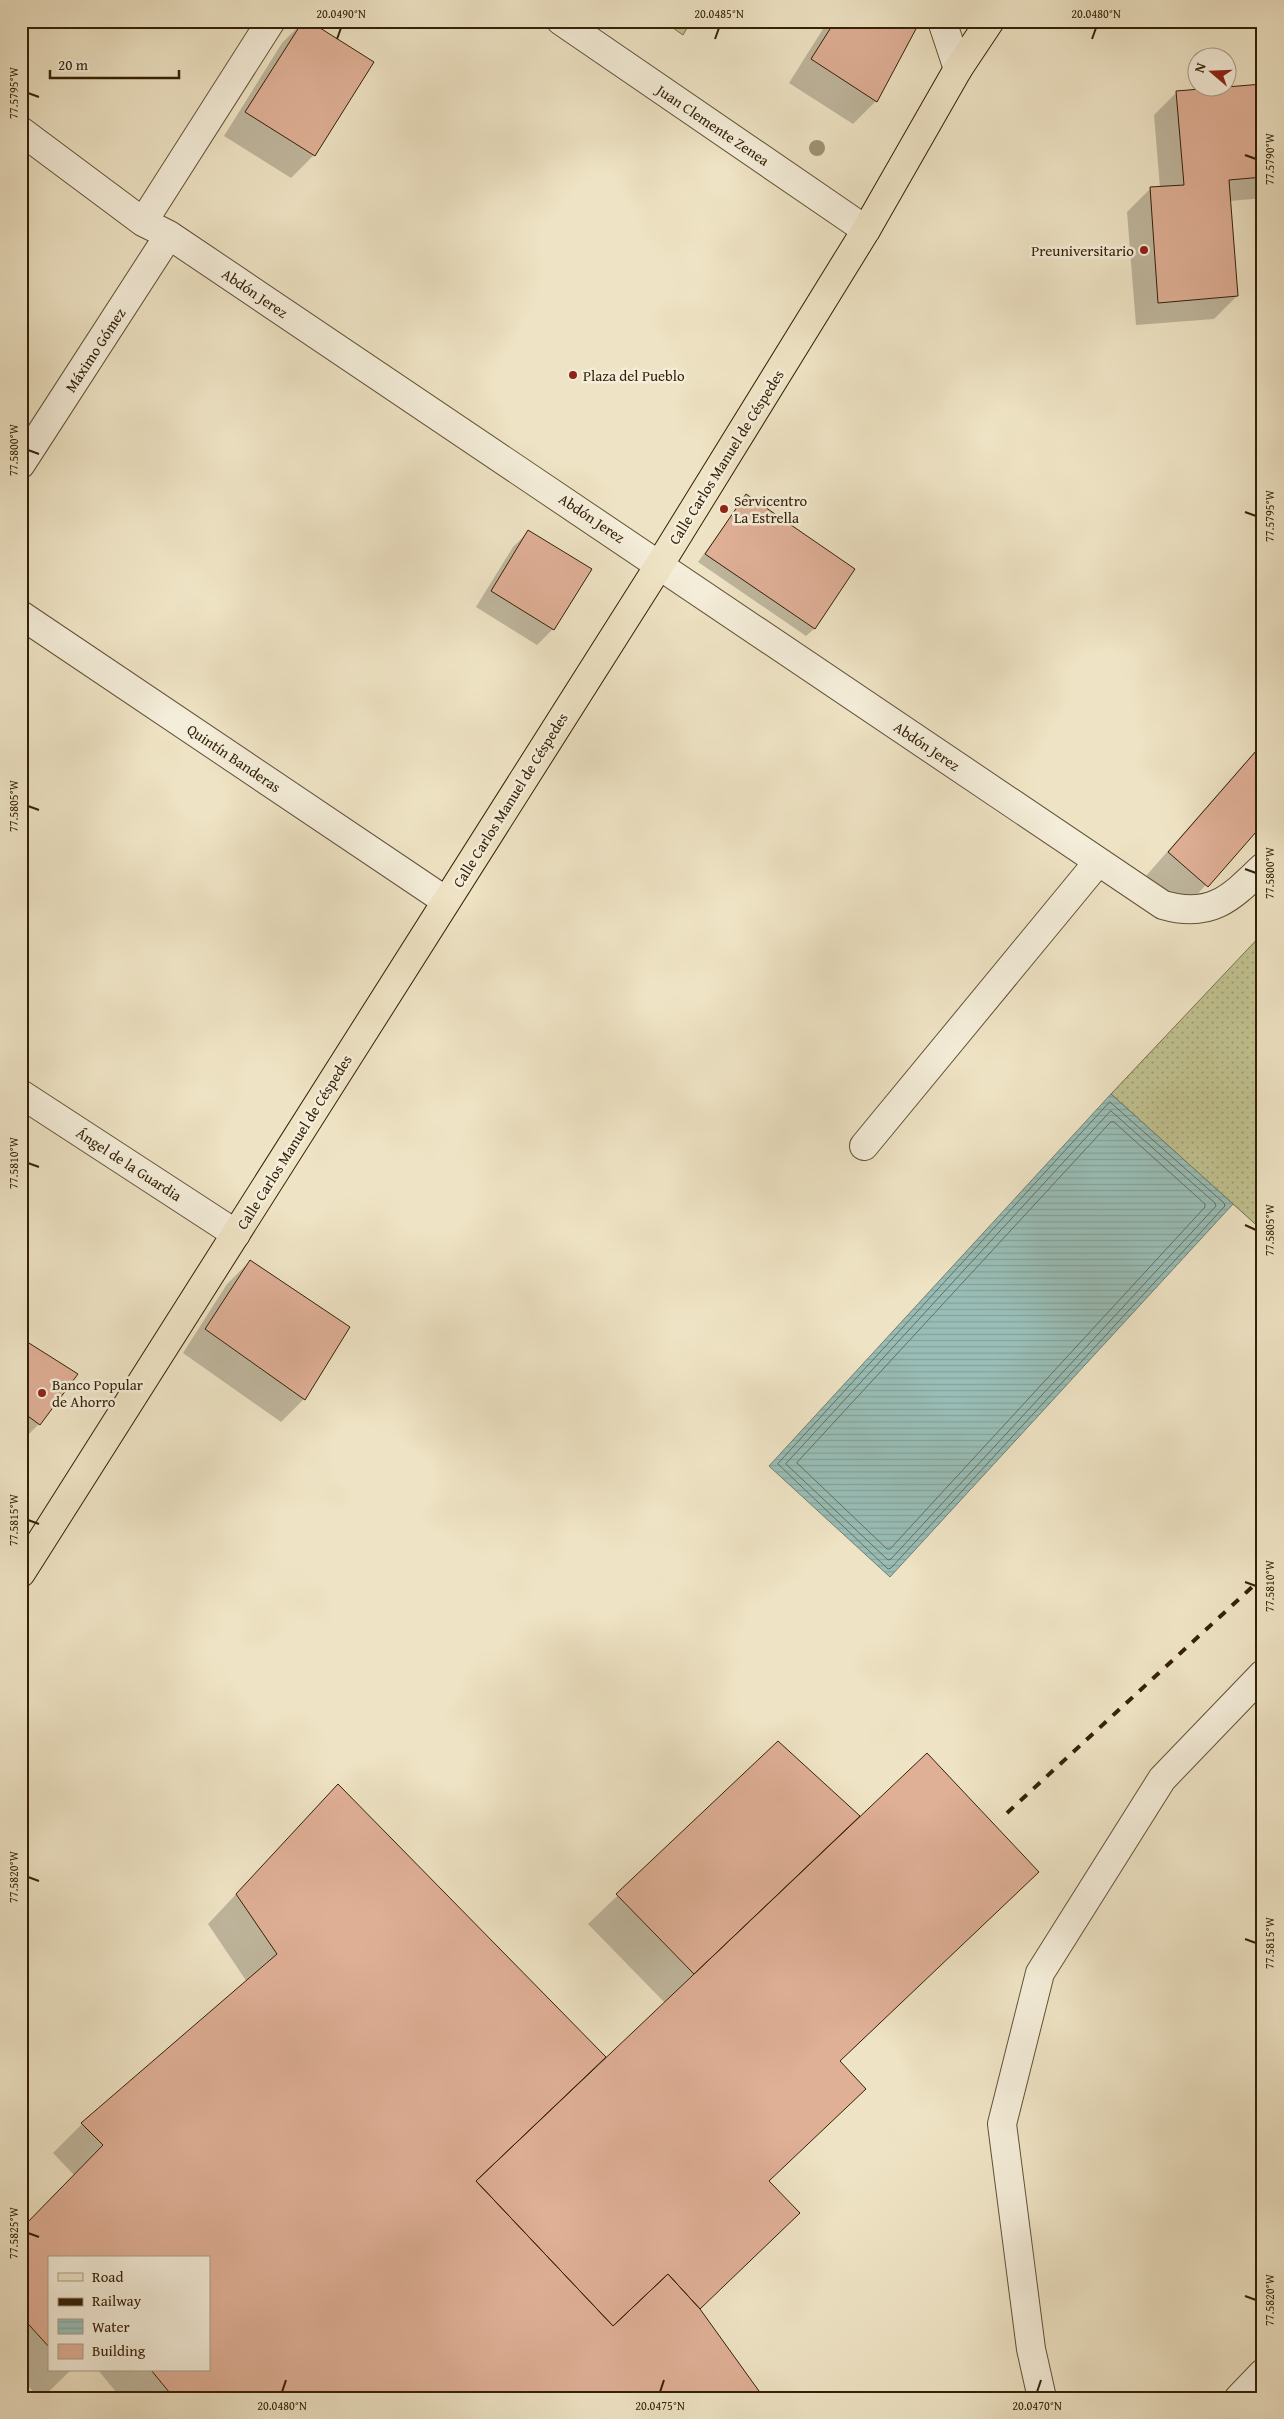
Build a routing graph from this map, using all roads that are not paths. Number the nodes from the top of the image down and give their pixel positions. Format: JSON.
{"nodes":[{"id":1,"x":271,"y":21,"type":"edge"},
{"id":2,"x":561,"y":21,"type":"edge"},
{"id":3,"x":942,"y":21,"type":"edge"},
{"id":4,"x":990,"y":21,"type":"edge"},
{"id":5,"x":958,"y":69,"type":"junction"},
{"id":6,"x":21,"y":131,"type":"edge"},
{"id":7,"x":144,"y":222,"type":"junction"},
{"id":8,"x":866,"y":230,"type":"junction"},
{"id":9,"x":169,"y":235,"type":"junction"},
{"id":10,"x":21,"y":464,"type":"edge"},
{"id":11,"x":660,"y":564,"type":"junction"},
{"id":12,"x":21,"y":615,"type":"edge"},
{"id":13,"x":1098,"y":862,"type":"junction"},
{"id":14,"x":1263,"y":866,"type":"edge"},
{"id":15,"x":446,"y":901,"type":"junction"},
{"id":16,"x":21,"y":1094,"type":"edge"},
{"id":17,"x":864,"y":1146,"type":"dead end"},
{"id":18,"x":236,"y":1234,"type":"junction"},
{"id":19,"x":21,"y":1573,"type":"edge"},
{"id":20,"x":1263,"y":1674,"type":"edge"},
{"id":21,"x":1263,"y":2373,"type":"edge"},
{"id":22,"x":1042,"y":2398,"type":"edge"},
{"id":23,"x":1239,"y":2398,"type":"edge"}],
"edges":[{"from":1,"to":7,"type":"street"},
{"from":2,"to":8,"type":"street","name":"Juan Clemente Zenea"},
{"from":3,"to":5,"type":"street"},
{"from":4,"to":5,"type":"main road","name":"Calle Carlos Manuel de Céspedes"},
{"from":5,"to":8,"type":"main road","name":"Calle Carlos Manuel de Céspedes"},
{"from":6,"to":7,"type":"street","name":"Abdón Jerez"},
{"from":7,"to":9,"type":"street","name":"Abdón Jerez"},
{"from":8,"to":11,"type":"main road","name":"Calle Carlos Manuel de Céspedes"},
{"from":9,"to":10,"type":"street","name":"Máximo Gómez"},
{"from":9,"to":11,"type":"street","name":"Abdón Jerez"},
{"from":11,"to":13,"type":"street","name":"Abdón Jerez"},
{"from":11,"to":15,"type":"main road","name":"Calle Carlos Manuel de Céspedes"},
{"from":12,"to":15,"type":"street","name":"Quintín Banderas"},
{"from":13,"to":14,"type":"street","name":"Abdón Jerez"},
{"from":13,"to":17,"type":"street"},
{"from":15,"to":18,"type":"main road","name":"Calle Carlos Manuel de Céspedes"},
{"from":16,"to":18,"type":"street","name":"Ángel de la Guardia"},
{"from":18,"to":19,"type":"main road","name":"Calle Carlos Manuel de Céspedes"},
{"from":20,"to":22,"type":"street"},
{"from":21,"to":23,"type":"street"}]}
